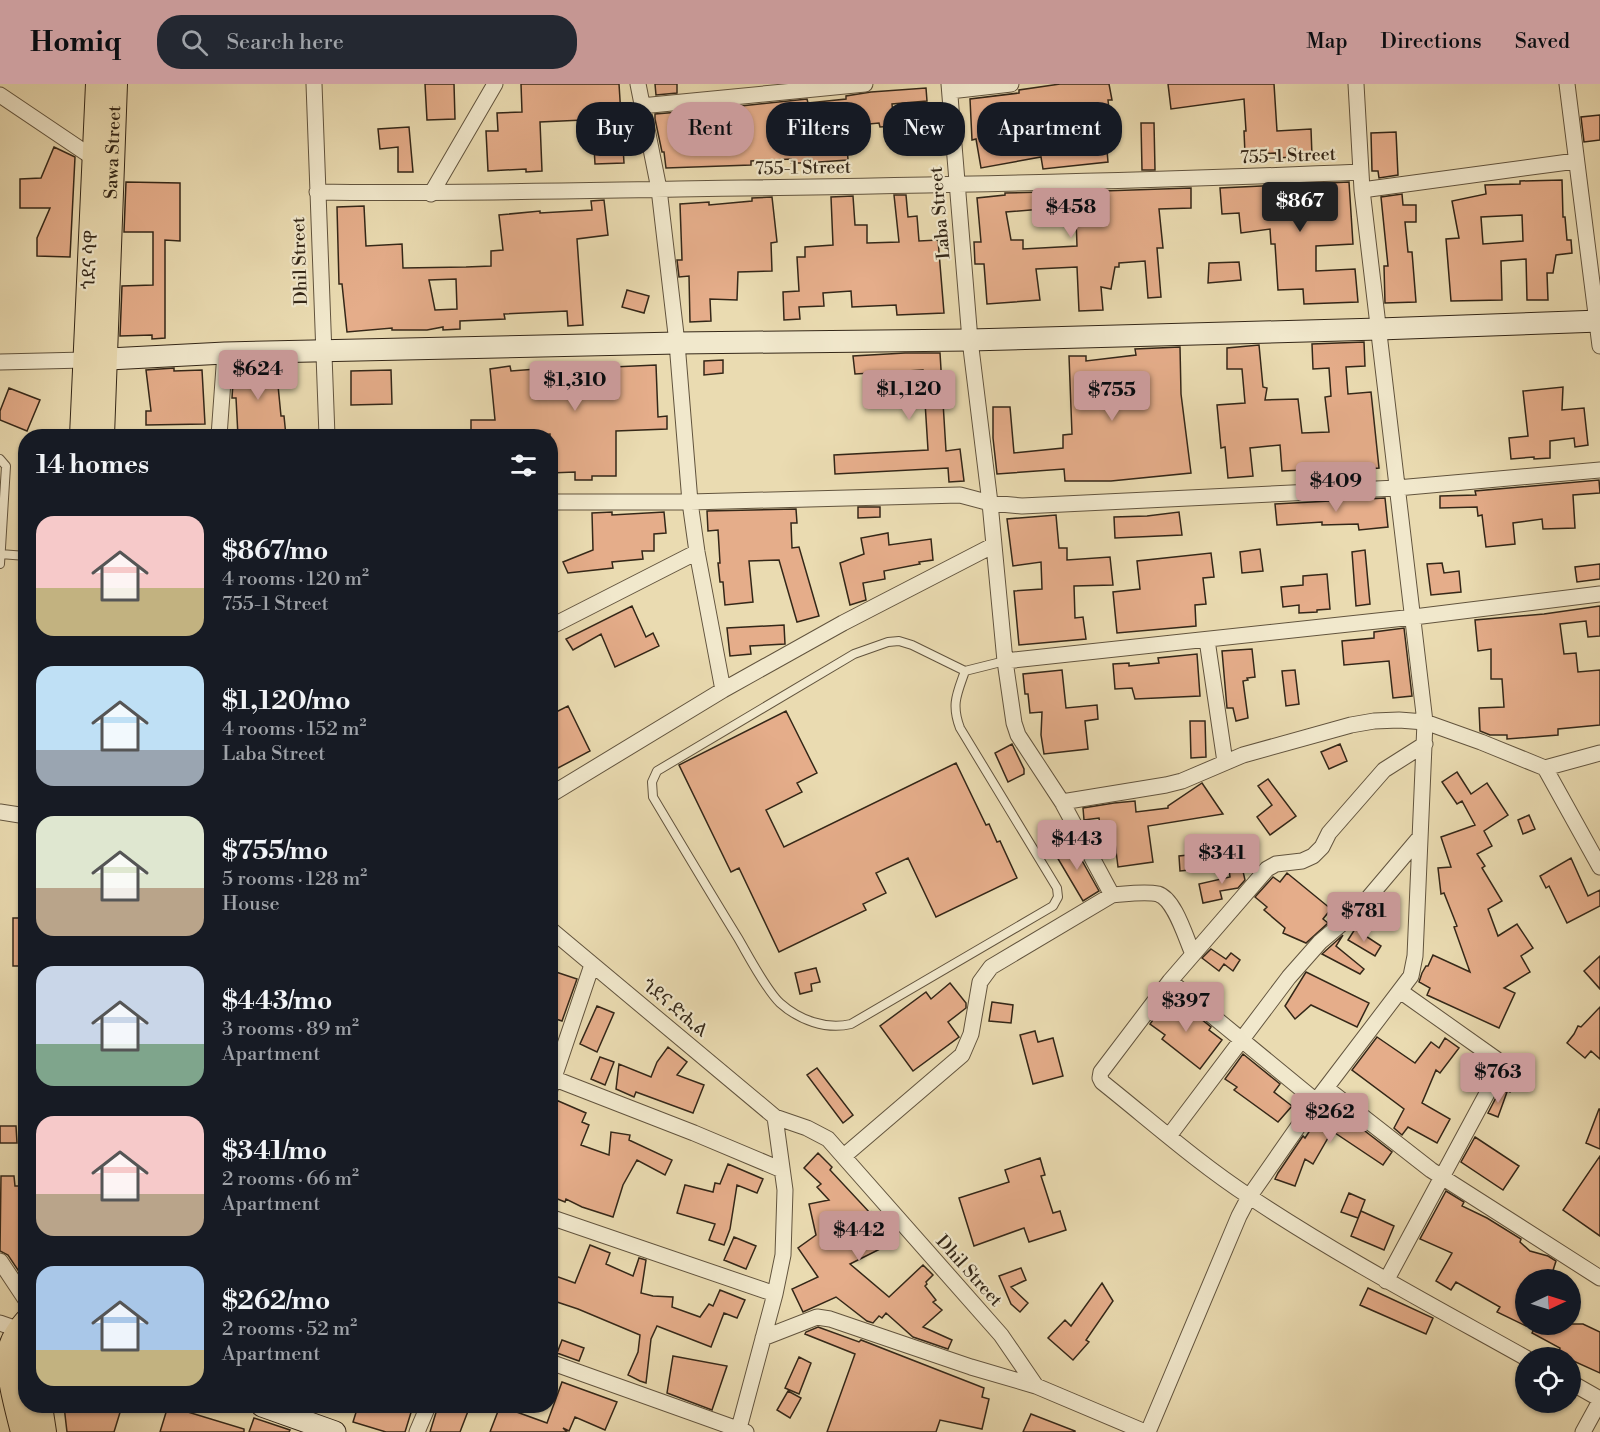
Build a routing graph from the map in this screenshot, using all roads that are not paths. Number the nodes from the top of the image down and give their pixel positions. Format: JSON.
{"nodes":[{"id":1,"x":98,"y":84,"type":"edge"},
{"id":2,"x":115,"y":84,"type":"edge"},
{"id":3,"x":314,"y":84,"type":"edge"},
{"id":4,"x":495,"y":84,"type":"edge"},
{"id":5,"x":638,"y":84,"type":"edge"},
{"id":6,"x":866,"y":84,"type":"edge"},
{"id":7,"x":1011,"y":84,"type":"edge"},
{"id":8,"x":1356,"y":84,"type":"edge"},
{"id":9,"x":1568,"y":84,"type":"edge"},
{"id":10,"x":950,"y":87,"type":"edge"},
{"id":11,"x":0,"y":95,"type":"edge"},
{"id":12,"x":640,"y":102,"type":"edge"},
{"id":13,"x":655,"y":105,"type":"edge"},
{"id":14,"x":652,"y":156,"type":"edge"},
{"id":15,"x":104,"y":161,"type":"junction"},
{"id":16,"x":1576,"y":161,"type":"junction"},
{"id":17,"x":1361,"y":172,"type":"junction"},
{"id":18,"x":957,"y":186,"type":"junction"},
{"id":19,"x":659,"y":189,"type":"junction"},
{"id":20,"x":1362,"y":190,"type":"junction"},
{"id":21,"x":317,"y":192,"type":"junction"},
{"id":22,"x":431,"y":194,"type":"junction"},
{"id":23,"x":1599,"y":321,"type":"edge"},
{"id":24,"x":1379,"y":329,"type":"junction"},
{"id":25,"x":970,"y":340,"type":"junction"},
{"id":26,"x":677,"y":343,"type":"junction"},
{"id":27,"x":1600,"y":346,"type":"edge"},
{"id":28,"x":323,"y":351,"type":"junction"},
{"id":29,"x":225,"y":353,"type":"junction"},
{"id":30,"x":95,"y":359,"type":"junction"},
{"id":31,"x":0,"y":362,"type":"edge"},
{"id":32,"x":83,"y":429,"type":"edge"},
{"id":33,"x":101,"y":429,"type":"edge"},
{"id":34,"x":220,"y":429,"type":"edge"},
{"id":35,"x":327,"y":429,"type":"edge"},
{"id":36,"x":0,"y":459,"type":"edge"},
{"id":37,"x":1600,"y":470,"type":"edge"},
{"id":38,"x":1398,"y":488,"type":"junction"},
{"id":39,"x":558,"y":502,"type":"edge"},
{"id":40,"x":690,"y":502,"type":"junction"},
{"id":41,"x":990,"y":503,"type":"junction"},
{"id":42,"x":994,"y":545,"type":"junction"},
{"id":43,"x":697,"y":552,"type":"junction"},
{"id":44,"x":1,"y":554,"type":"edge"},
{"id":45,"x":18,"y":555,"type":"edge"},
{"id":46,"x":0,"y":564,"type":"edge"},
{"id":47,"x":1600,"y":594,"type":"edge"},
{"id":48,"x":1414,"y":617,"type":"junction"},
{"id":49,"x":558,"y":623,"type":"edge"},
{"id":50,"x":1207,"y":640,"type":"junction"},
{"id":51,"x":1005,"y":662,"type":"junction"},
{"id":52,"x":965,"y":670,"type":"junction"},
{"id":53,"x":723,"y":690,"type":"junction"},
{"id":54,"x":1425,"y":722,"type":"junction"},
{"id":55,"x":1425,"y":744,"type":"junction"},
{"id":56,"x":1600,"y":753,"type":"edge"},
{"id":57,"x":1225,"y":762,"type":"junction"},
{"id":58,"x":1545,"y":768,"type":"junction"},
{"id":59,"x":558,"y":790,"type":"edge"},
{"id":60,"x":1062,"y":802,"type":"junction"},
{"id":61,"x":0,"y":812,"type":"edge"},
{"id":62,"x":18,"y":815,"type":"edge"},
{"id":63,"x":1420,"y":837,"type":"junction"},
{"id":64,"x":1600,"y":867,"type":"edge"},
{"id":65,"x":1112,"y":895,"type":"junction"},
{"id":66,"x":558,"y":936,"type":"edge"},
{"id":67,"x":1193,"y":954,"type":"junction"},
{"id":68,"x":592,"y":965,"type":"junction"},
{"id":69,"x":1170,"y":981,"type":"junction"},
{"id":70,"x":1400,"y":991,"type":"junction"},
{"id":71,"x":1242,"y":1040,"type":"junction"},
{"id":72,"x":558,"y":1064,"type":"edge"},
{"id":73,"x":558,"y":1083,"type":"edge"},
{"id":74,"x":1326,"y":1088,"type":"junction"},
{"id":75,"x":1316,"y":1101,"type":"junction"},
{"id":76,"x":776,"y":1117,"type":"junction"},
{"id":77,"x":1169,"y":1136,"type":"junction"},
{"id":78,"x":844,"y":1156,"type":"junction"},
{"id":79,"x":782,"y":1170,"type":"junction"},
{"id":80,"x":1443,"y":1178,"type":"junction"},
{"id":81,"x":1250,"y":1197,"type":"junction"},
{"id":82,"x":558,"y":1220,"type":"edge"},
{"id":83,"x":0,"y":1262,"type":"edge"},
{"id":84,"x":1600,"y":1278,"type":"edge"},
{"id":85,"x":1386,"y":1281,"type":"junction"},
{"id":86,"x":18,"y":1288,"type":"edge"},
{"id":87,"x":775,"y":1294,"type":"junction"},
{"id":88,"x":18,"y":1326,"type":"edge"},
{"id":89,"x":763,"y":1338,"type":"junction"},
{"id":90,"x":1515,"y":1352,"type":"edge"},
{"id":91,"x":558,"y":1365,"type":"edge"},
{"id":92,"x":4,"y":1366,"type":"edge"},
{"id":93,"x":1036,"y":1386,"type":"junction"},
{"id":94,"x":1581,"y":1389,"type":"edge"},
{"id":95,"x":1600,"y":1400,"type":"edge"},
{"id":96,"x":41,"y":1413,"type":"edge"},
{"id":97,"x":282,"y":1413,"type":"edge"},
{"id":98,"x":425,"y":1413,"type":"edge"},
{"id":99,"x":741,"y":1431,"type":"edge"},
{"id":100,"x":23,"y":1432,"type":"edge"},
{"id":101,"x":44,"y":1432,"type":"edge"},
{"id":102,"x":335,"y":1432,"type":"edge"},
{"id":103,"x":417,"y":1432,"type":"edge"},
{"id":104,"x":1147,"y":1432,"type":"edge"},
{"id":105,"x":1583,"y":1432,"type":"edge"}],
"edges":[{"from":1,"to":15,"type":"main road"},
{"from":2,"to":15,"type":"main road","name":"Sawa Street"},
{"from":3,"to":21,"type":"street","name":"Dhil Street"},
{"from":4,"to":22,"type":"street"},
{"from":5,"to":12,"type":"street"},
{"from":6,"to":13,"type":"street"},
{"from":7,"to":10,"type":"street"},
{"from":8,"to":17,"type":"street"},
{"from":9,"to":16,"type":"street"},
{"from":10,"to":18,"type":"street","name":"Laba Street"},
{"from":11,"to":15,"type":"street"},
{"from":14,"to":19,"type":"street"},
{"from":15,"to":30,"type":"main road","name":"Sawa Street"},
{"from":16,"to":20,"type":"street"},
{"from":16,"to":23,"type":"street"},
{"from":17,"to":18,"type":"street","name":"755-1 Street"},
{"from":17,"to":20,"type":"street"},
{"from":18,"to":19,"type":"street","name":"755-1 Street"},
{"from":18,"to":25,"type":"street","name":"Laba Street"},
{"from":19,"to":22,"type":"street","name":"755-1 Street"},
{"from":19,"to":26,"type":"street"},
{"from":20,"to":24,"type":"street"},
{"from":21,"to":22,"type":"street","name":"755-1 Street"},
{"from":21,"to":28,"type":"street","name":"Dhil Street"},
{"from":23,"to":24,"type":"street"},
{"from":23,"to":27,"type":"street"},
{"from":24,"to":25,"type":"street"},
{"from":24,"to":38,"type":"street"},
{"from":25,"to":26,"type":"street"},
{"from":25,"to":41,"type":"street","name":"Laba Street"},
{"from":26,"to":28,"type":"street"},
{"from":26,"to":40,"type":"street"},
{"from":28,"to":29,"type":"street"},
{"from":28,"to":35,"type":"street","name":"Dhil Street"},
{"from":29,"to":30,"type":"street"},
{"from":29,"to":34,"type":"street"},
{"from":30,"to":31,"type":"street"},
{"from":30,"to":32,"type":"main road"},
{"from":30,"to":33,"type":"main road","name":"Sawa Street"},
{"from":36,"to":44,"type":"lane"},
{"from":37,"to":38,"type":"street"},
{"from":38,"to":41,"type":"street"},
{"from":38,"to":48,"type":"street"},
{"from":39,"to":40,"type":"street"},
{"from":40,"to":41,"type":"street"},
{"from":40,"to":43,"type":"street"},
{"from":41,"to":42,"type":"street","name":"Laba Street"},
{"from":42,"to":51,"type":"street","name":"Laba Street"},
{"from":42,"to":53,"type":"street"},
{"from":43,"to":49,"type":"street"},
{"from":43,"to":53,"type":"street"},
{"from":44,"to":45,"type":"lane"},
{"from":44,"to":46,"type":"lane"},
{"from":47,"to":48,"type":"street"},
{"from":48,"to":50,"type":"street"},
{"from":48,"to":54,"type":"street"},
{"from":50,"to":51,"type":"street"},
{"from":50,"to":57,"type":"street"},
{"from":51,"to":52,"type":"lane"},
{"from":51,"to":60,"type":"street","name":"Laba Street"},
{"from":52,"to":52,"type":"lane"},
{"from":53,"to":59,"type":"street"},
{"from":54,"to":55,"type":"street"},
{"from":54,"to":57,"type":"street"},
{"from":54,"to":58,"type":"street"},
{"from":55,"to":63,"type":"street"},
{"from":55,"to":67,"type":"street"},
{"from":56,"to":58,"type":"street"},
{"from":57,"to":60,"type":"street"},
{"from":58,"to":64,"type":"street"},
{"from":60,"to":65,"type":"street","name":"Laba Street"},
{"from":61,"to":62,"type":"street"},
{"from":63,"to":70,"type":"street"},
{"from":63,"to":71,"type":"street"},
{"from":65,"to":67,"type":"street"},
{"from":65,"to":78,"type":"street"},
{"from":66,"to":68,"type":"street","name":"ጎደና ድሒል"},
{"from":67,"to":69,"type":"street"},
{"from":68,"to":72,"type":"street"},
{"from":68,"to":76,"type":"street","name":"ጎደና ድሒል"},
{"from":69,"to":71,"type":"street"},
{"from":69,"to":77,"type":"street"},
{"from":70,"to":74,"type":"street"},
{"from":70,"to":80,"type":"street"},
{"from":71,"to":75,"type":"street"},
{"from":71,"to":77,"type":"street"},
{"from":73,"to":79,"type":"street"},
{"from":74,"to":75,"type":"street"},
{"from":74,"to":80,"type":"street"},
{"from":75,"to":81,"type":"street"},
{"from":76,"to":78,"type":"street","name":"Dhil Street"},
{"from":76,"to":79,"type":"street"},
{"from":77,"to":81,"type":"street"},
{"from":78,"to":93,"type":"street","name":"Dhil Street"},
{"from":79,"to":87,"type":"street"},
{"from":80,"to":84,"type":"street"},
{"from":80,"to":85,"type":"street"},
{"from":81,"to":85,"type":"street"},
{"from":81,"to":104,"type":"street"},
{"from":82,"to":87,"type":"street"},
{"from":83,"to":86,"type":"street"},
{"from":85,"to":90,"type":"street"},
{"from":87,"to":89,"type":"street"},
{"from":88,"to":92,"type":"main road"},
{"from":89,"to":93,"type":"street"},
{"from":89,"to":99,"type":"street"},
{"from":91,"to":99,"type":"street"},
{"from":92,"to":100,"type":"main road"},
{"from":93,"to":104,"type":"street"},
{"from":94,"to":95,"type":"street"},
{"from":95,"to":105,"type":"street"},
{"from":96,"to":101,"type":"main road"},
{"from":97,"to":102,"type":"street"},
{"from":98,"to":103,"type":"street"}]}
